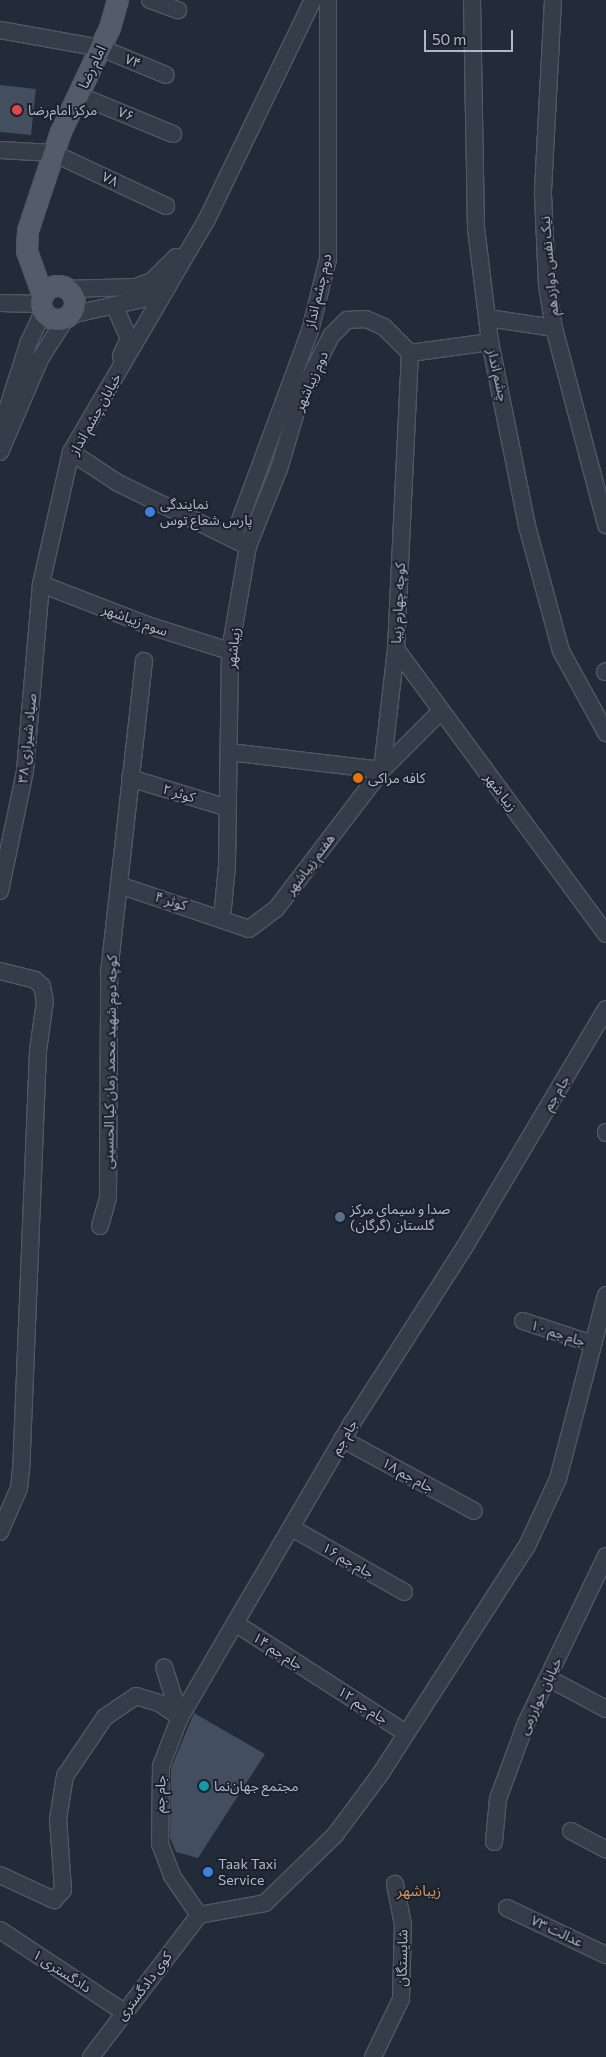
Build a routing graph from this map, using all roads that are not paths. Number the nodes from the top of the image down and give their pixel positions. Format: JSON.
{"nodes":[{"id":1,"x":118,"y":0,"type":"edge"},
{"id":2,"x":150,"y":0,"type":"edge"},
{"id":3,"x":312,"y":0,"type":"edge"},
{"id":4,"x":328,"y":0,"type":"edge"},
{"id":5,"x":472,"y":0,"type":"edge"},
{"id":6,"x":553,"y":0,"type":"edge"},
{"id":7,"x":178,"y":10,"type":"dead end"},
{"id":8,"x":4,"y":31,"type":"edge"},
{"id":9,"x":101,"y":48,"type":"junction"},
{"id":10,"x":166,"y":75,"type":"dead end"},
{"id":11,"x":78,"y":95,"type":"junction"},
{"id":12,"x":173,"y":134,"type":"dead end"},
{"id":13,"x":0,"y":150,"type":"edge"},
{"id":14,"x":54,"y":153,"type":"junction"},
{"id":15,"x":222,"y":186,"type":"junction"},
{"id":16,"x":166,"y":206,"type":"dead end"},
{"id":17,"x":169,"y":284,"type":"junction"},
{"id":18,"x":50,"y":298,"type":"junction"},
{"id":19,"x":0,"y":303,"type":"edge"},
{"id":20,"x":114,"y":305,"type":"junction"},
{"id":21,"x":68,"y":317,"type":"junction"},
{"id":22,"x":488,"y":318,"type":"junction"},
{"id":23,"x":554,"y":328,"type":"junction"},
{"id":24,"x":490,"y":342,"type":"junction"},
{"id":25,"x":410,"y":353,"type":"junction"},
{"id":26,"x":106,"y":392,"type":"junction"},
{"id":27,"x":0,"y":432,"type":"edge"},
{"id":28,"x":0,"y":452,"type":"edge"},
{"id":29,"x":71,"y":452,"type":"junction"},
{"id":30,"x":606,"y":525,"type":"edge"},
{"id":31,"x":233,"y":539,"type":"junction"},
{"id":32,"x":248,"y":546,"type":"junction"},
{"id":33,"x":41,"y":584,"type":"junction"},
{"id":34,"x":396,"y":650,"type":"junction"},
{"id":35,"x":230,"y":651,"type":"junction"},
{"id":36,"x":144,"y":661,"type":"dead end"},
{"id":37,"x":441,"y":711,"type":"junction"},
{"id":38,"x":606,"y":733,"type":"edge"},
{"id":39,"x":229,"y":752,"type":"junction"},
{"id":40,"x":382,"y":770,"type":"junction"},
{"id":41,"x":130,"y":778,"type":"junction"},
{"id":42,"x":228,"y":808,"type":"junction"},
{"id":43,"x":119,"y":885,"type":"junction"},
{"id":44,"x":0,"y":891,"type":"edge"},
{"id":45,"x":222,"y":918,"type":"junction"},
{"id":46,"x":606,"y":934,"type":"edge"},
{"id":47,"x":0,"y":971,"type":"edge"},
{"id":48,"x":606,"y":1009,"type":"edge"},
{"id":49,"x":100,"y":1226,"type":"dead end"},
{"id":50,"x":606,"y":1296,"type":"edge"},
{"id":51,"x":523,"y":1321,"type":"dead end"},
{"id":52,"x":592,"y":1344,"type":"junction"},
{"id":53,"x":342,"y":1439,"type":"junction"},
{"id":54,"x":474,"y":1511,"type":"dead end"},
{"id":55,"x":292,"y":1528,"type":"junction"},
{"id":56,"x":0,"y":1532,"type":"edge"},
{"id":57,"x":606,"y":1556,"type":"edge"},
{"id":58,"x":404,"y":1592,"type":"dead end"},
{"id":59,"x":235,"y":1623,"type":"junction"},
{"id":60,"x":164,"y":1667,"type":"dead end"},
{"id":61,"x":321,"y":1678,"type":"joint"},
{"id":62,"x":548,"y":1678,"type":"junction"},
{"id":63,"x":606,"y":1709,"type":"edge"},
{"id":64,"x":180,"y":1717,"type":"junction"},
{"id":65,"x":406,"y":1733,"type":"junction"},
{"id":66,"x":571,"y":1831,"type":"dead end"},
{"id":67,"x":494,"y":1842,"type":"dead end"},
{"id":68,"x":606,"y":1850,"type":"edge"},
{"id":69,"x":0,"y":1875,"type":"edge"},
{"id":70,"x":395,"y":1884,"type":"dead end"},
{"id":71,"x":507,"y":1908,"type":"dead end"},
{"id":72,"x":199,"y":1915,"type":"junction"},
{"id":73,"x":0,"y":1930,"type":"edge"},
{"id":74,"x":606,"y":1954,"type":"edge"},
{"id":75,"x":124,"y":2012,"type":"junction"},
{"id":76,"x":90,"y":2057,"type":"edge"},
{"id":77,"x":373,"y":2057,"type":"edge"}],
"edges":[{"from":1,"to":9,"type":"main road","name":"امام رضا"},
{"from":2,"to":7,"type":"street"},
{"from":3,"to":15,"type":"street"},
{"from":4,"to":31,"type":"street","name":"دوم چشم انداز"},
{"from":5,"to":22,"type":"street","name":"چشم انداز"},
{"from":6,"to":23,"type":"street","name":"نیک نفس دوازدهم"},
{"from":8,"to":9,"type":"street","name":"۷۴"},
{"from":9,"to":10,"type":"street","name":"۷۴"},
{"from":9,"to":11,"type":"main road","name":"امام رضا"},
{"from":11,"to":12,"type":"street","name":"۷۶"},
{"from":11,"to":14,"type":"main road","name":"امام رضا"},
{"from":13,"to":14,"type":"street"},
{"from":14,"to":16,"type":"street","name":"۷۸"},
{"from":14,"to":18,"type":"main road","name":"امام رضا"},
{"from":15,"to":17,"type":"street"},
{"from":15,"to":18,"type":"street"},
{"from":17,"to":20,"type":"street"},
{"from":17,"to":26,"type":"street","name":"خیابان چشم انداز"},
{"from":18,"to":19,"type":"street"},
{"from":18,"to":21,"type":"main road"},
{"from":18,"to":21,"type":"main road","name":"امام رضا"},
{"from":18,"to":27,"type":"street"},
{"from":20,"to":21,"type":"street"},
{"from":20,"to":26,"type":"street"},
{"from":21,"to":28,"type":"street"},
{"from":22,"to":23,"type":"street"},
{"from":22,"to":24,"type":"street","name":"چشم انداز"},
{"from":23,"to":30,"type":"street","name":"نیک نفس دوازدهم"},
{"from":24,"to":25,"type":"street"},
{"from":24,"to":38,"type":"street","name":"چشم انداز"},
{"from":25,"to":32,"type":"street","name":"دوم زیباشهر"},
{"from":25,"to":34,"type":"street","name":"کوچه چهارم زیبا"},
{"from":26,"to":29,"type":"street","name":"خیابان چشم انداز"},
{"from":29,"to":31,"type":"street"},
{"from":29,"to":33,"type":"street","name":"خیابان چشم انداز"},
{"from":31,"to":32,"type":"street"},
{"from":32,"to":35,"type":"street","name":"زیباشهر"},
{"from":33,"to":35,"type":"street","name":"سوم زیباشهر"},
{"from":33,"to":44,"type":"street","name":"صیاد شیرازی ۳۸"},
{"from":34,"to":37,"type":"street","name":"زیبا شهر"},
{"from":34,"to":40,"type":"street","name":"کوچه چهارم زیبا"},
{"from":35,"to":39,"type":"street","name":"زیباشهر"},
{"from":36,"to":41,"type":"street","name":"کوچه دوم شهید محمد زمان کیا الحسینی"},
{"from":37,"to":40,"type":"street"},
{"from":37,"to":46,"type":"street","name":"زیبا شهر"},
{"from":39,"to":40,"type":"street"},
{"from":39,"to":42,"type":"street","name":"زیباشهر"},
{"from":40,"to":45,"type":"street","name":"هفتم زیباشهر"},
{"from":41,"to":42,"type":"street","name":"کوثر ۲"},
{"from":41,"to":43,"type":"street","name":"کوچه دوم شهید محمد زمان کیا الحسینی"},
{"from":42,"to":45,"type":"street","name":"زیباشهر"},
{"from":43,"to":45,"type":"street","name":"کوثر ۴"},
{"from":43,"to":49,"type":"street","name":"کوچه دوم شهید محمد زمان کیا الحسینی"},
{"from":47,"to":56,"type":"street"},
{"from":48,"to":53,"type":"street","name":"جام جم"},
{"from":50,"to":52,"type":"street"},
{"from":51,"to":52,"type":"street","name":"۱۰ جام جم"},
{"from":52,"to":65,"type":"street"},
{"from":53,"to":54,"type":"street","name":"۱۸ جام جم"},
{"from":53,"to":55,"type":"street","name":"جام جم"},
{"from":55,"to":58,"type":"street","name":"۱۶ جام جم"},
{"from":55,"to":59,"type":"street","name":"جام جم"},
{"from":57,"to":62,"type":"street","name":"خیابان خوارزمی"},
{"from":59,"to":61,"type":"street","name":"۱۴ جام جم"},
{"from":59,"to":64,"type":"street","name":"جام جم"},
{"from":60,"to":64,"type":"street"},
{"from":61,"to":65,"type":"street","name":"۱۲ جام جم"},
{"from":62,"to":63,"type":"street"},
{"from":62,"to":67,"type":"street","name":"خیابان خوارزمی"},
{"from":64,"to":69,"type":"street"},
{"from":64,"to":72,"type":"street","name":"جام جم"},
{"from":65,"to":72,"type":"street"},
{"from":66,"to":68,"type":"street"},
{"from":70,"to":77,"type":"street","name":"شایستگان"},
{"from":71,"to":74,"type":"street","name":"عدالت ۷۳"},
{"from":72,"to":75,"type":"street","name":"کوی دادگستری"},
{"from":73,"to":75,"type":"street","name":"دادگستری ۱"},
{"from":75,"to":76,"type":"street","name":"کوی دادگستری"}]}
